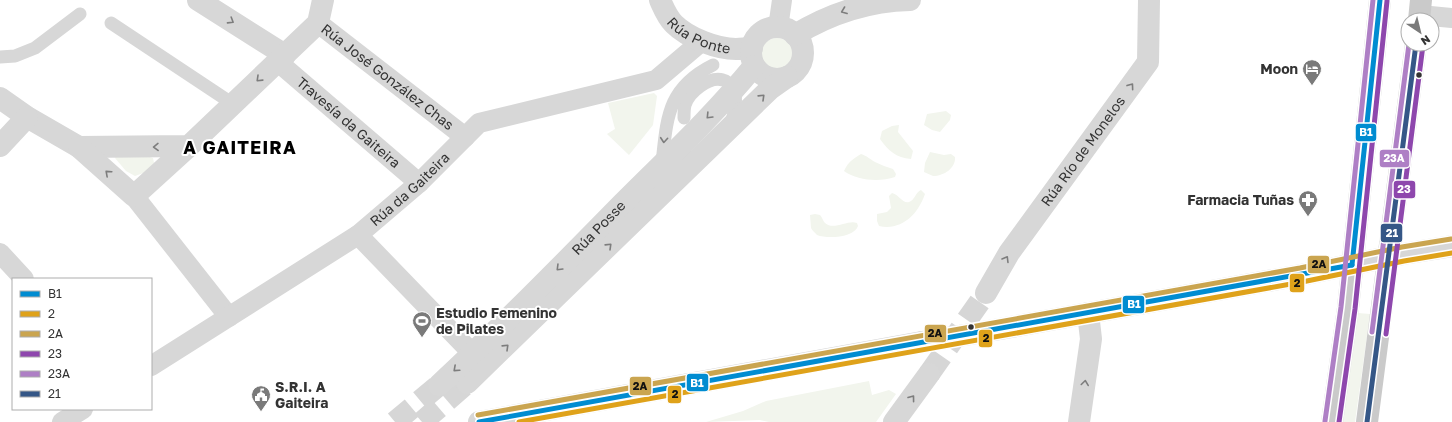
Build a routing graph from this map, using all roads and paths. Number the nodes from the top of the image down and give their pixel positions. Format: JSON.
{"nodes":[{"id":1,"x":198,"y":0,"type":"edge"},
{"id":2,"x":323,"y":0,"type":"edge"},
{"id":3,"x":660,"y":0,"type":"edge"},
{"id":4,"x":782,"y":0,"type":"edge"},
{"id":5,"x":910,"y":0,"type":"edge"},
{"id":6,"x":1149,"y":0,"type":"edge"},
{"id":7,"x":1380,"y":0,"type":"edge"},
{"id":8,"x":80,"y":14,"type":"dead end"},
{"id":9,"x":1440,"y":16,"type":"edge"},
{"id":10,"x":1452,"y":18,"type":"edge"},
{"id":11,"x":111,"y":23,"type":"dead end"},
{"id":12,"x":318,"y":23,"type":"junction"},
{"id":13,"x":787,"y":31,"type":"junction"},
{"id":14,"x":702,"y":41,"type":"junction"},
{"id":15,"x":1415,"y":52,"type":"edge"},
{"id":16,"x":0,"y":57,"type":"edge"},
{"id":17,"x":753,"y":57,"type":"junction"},
{"id":18,"x":281,"y":58,"type":"junction"},
{"id":19,"x":713,"y":65,"type":"dead end"},
{"id":20,"x":787,"y":77,"type":"junction"},
{"id":21,"x":735,"y":90,"type":"junction"},
{"id":22,"x":0,"y":98,"type":"edge"},
{"id":23,"x":233,"y":104,"type":"junction"},
{"id":24,"x":27,"y":117,"type":"junction"},
{"id":25,"x":684,"y":118,"type":"dead end"},
{"id":26,"x":722,"y":136,"type":"junction"},
{"id":27,"x":465,"y":137,"type":"junction"},
{"id":28,"x":0,"y":146,"type":"edge"},
{"id":29,"x":189,"y":146,"type":"junction"},
{"id":30,"x":80,"y":147,"type":"junction"},
{"id":31,"x":662,"y":164,"type":"junction"},
{"id":32,"x":419,"y":183,"type":"junction"},
{"id":33,"x":134,"y":196,"type":"junction"},
{"id":34,"x":358,"y":235,"type":"junction"},
{"id":35,"x":1452,"y":246,"type":"edge"},
{"id":36,"x":0,"y":253,"type":"edge"},
{"id":37,"x":1390,"y":257,"type":"junction"},
{"id":38,"x":1352,"y":265,"type":"junction"},
{"id":39,"x":23,"y":278,"type":"edge"},
{"id":40,"x":986,"y":293,"type":"tunnel mouth"},
{"id":41,"x":1088,"y":313,"type":"junction"},
{"id":42,"x":229,"y":317,"type":"junction"},
{"id":43,"x":473,"y":354,"type":"junction"},
{"id":44,"x":152,"y":365,"type":"edge"},
{"id":45,"x":929,"y":374,"type":"tunnel mouth"},
{"id":46,"x":467,"y":383,"type":"tunnel mouth"},
{"id":47,"x":438,"y":385,"type":"tunnel mouth"},
{"id":48,"x":81,"y":410,"type":"edge"},
{"id":49,"x":62,"y":422,"type":"edge"},
{"id":50,"x":479,"y":422,"type":"edge"},
{"id":51,"x":894,"y":422,"type":"edge"},
{"id":52,"x":1080,"y":422,"type":"edge"},
{"id":53,"x":1332,"y":422,"type":"edge"},
{"id":54,"x":1367,"y":422,"type":"edge"}],
"edges":[{"from":1,"to":18,"type":"street","name":"Travesía da Gaiteira","one_way":true},
{"from":2,"to":12,"type":"street"},
{"from":3,"to":14,"type":"street","name":"Rúa Ponte"},
{"from":4,"to":13,"type":"street"},
{"from":5,"to":13,"type":"street","one_way":true},
{"from":40,"to":6,"type":"street","name":"Rúa Río de Monelos","one_way":true},
{"from":7,"to":38,"type":"main road"},
{"from":8,"to":16,"type":"lane"},
{"from":9,"to":10,"type":"street"},
{"from":11,"to":23,"type":"lane"},
{"from":12,"to":18,"type":"street","name":"Rúa José González Chas"},
{"from":12,"to":27,"type":"street","name":"Rúa José González Chas"},
{"from":13,"to":17,"type":"street"},
{"from":13,"to":20,"type":"street"},
{"from":14,"to":17,"type":"street","name":"Rúa Ponte"},
{"from":14,"to":27,"type":"street","name":"Rúa da Gaiteira"},
{"from":15,"to":37,"type":"main road"},
{"from":17,"to":20,"type":"street"},
{"from":17,"to":21,"type":"street","name":"Rúa Posse"},
{"from":18,"to":23,"type":"street","name":"Rúa José González Chas","one_way":true},
{"from":18,"to":32,"type":"street","name":"Travesía da Gaiteira"},
{"from":19,"to":31,"type":"lane","one_way":true},
{"from":26,"to":20,"type":"street","name":"Rúa Posse","one_way":true},
{"from":21,"to":25,"type":"lane"},
{"from":21,"to":26,"type":"lane"},
{"from":21,"to":31,"type":"street","name":"Rúa Posse","one_way":true},
{"from":22,"to":24,"type":"street"},
{"from":23,"to":29,"type":"street","name":"Rúa José González Chas"},
{"from":24,"to":28,"type":"street"},
{"from":24,"to":30,"type":"street"},
{"from":46,"to":26,"type":"street","name":"Rúa Posse","one_way":true},
{"from":27,"to":32,"type":"street","name":"Rúa da Gaiteira"},
{"from":29,"to":30,"type":"street","one_way":true},
{"from":29,"to":33,"type":"street","name":"Rúa José González Chas"},
{"from":33,"to":30,"type":"street","one_way":true},
{"from":31,"to":43,"type":"street","name":"Rúa Posse","one_way":true},
{"from":32,"to":34,"type":"street","name":"Rúa da Gaiteira"},
{"from":33,"to":42,"type":"street"},
{"from":34,"to":42,"type":"street","name":"Rúa da Gaiteira"},
{"from":34,"to":43,"type":"street"},
{"from":35,"to":37,"type":"street"},
{"from":36,"to":39,"type":"street"},
{"from":37,"to":38,"type":"street"},
{"from":37,"to":54,"type":"main road"},
{"from":38,"to":41,"type":"street"},
{"from":38,"to":53,"type":"main road"},
{"from":41,"to":50,"type":"street","bridge":true},
{"from":52,"to":41,"type":"street","one_way":true},
{"from":42,"to":44,"type":"street","name":"Rúa da Gaiteira"},
{"from":43,"to":47,"type":"street","name":"Rúa Posse","one_way":true},
{"from":51,"to":45,"type":"street","one_way":true},
{"from":48,"to":49,"type":"street"}]}
